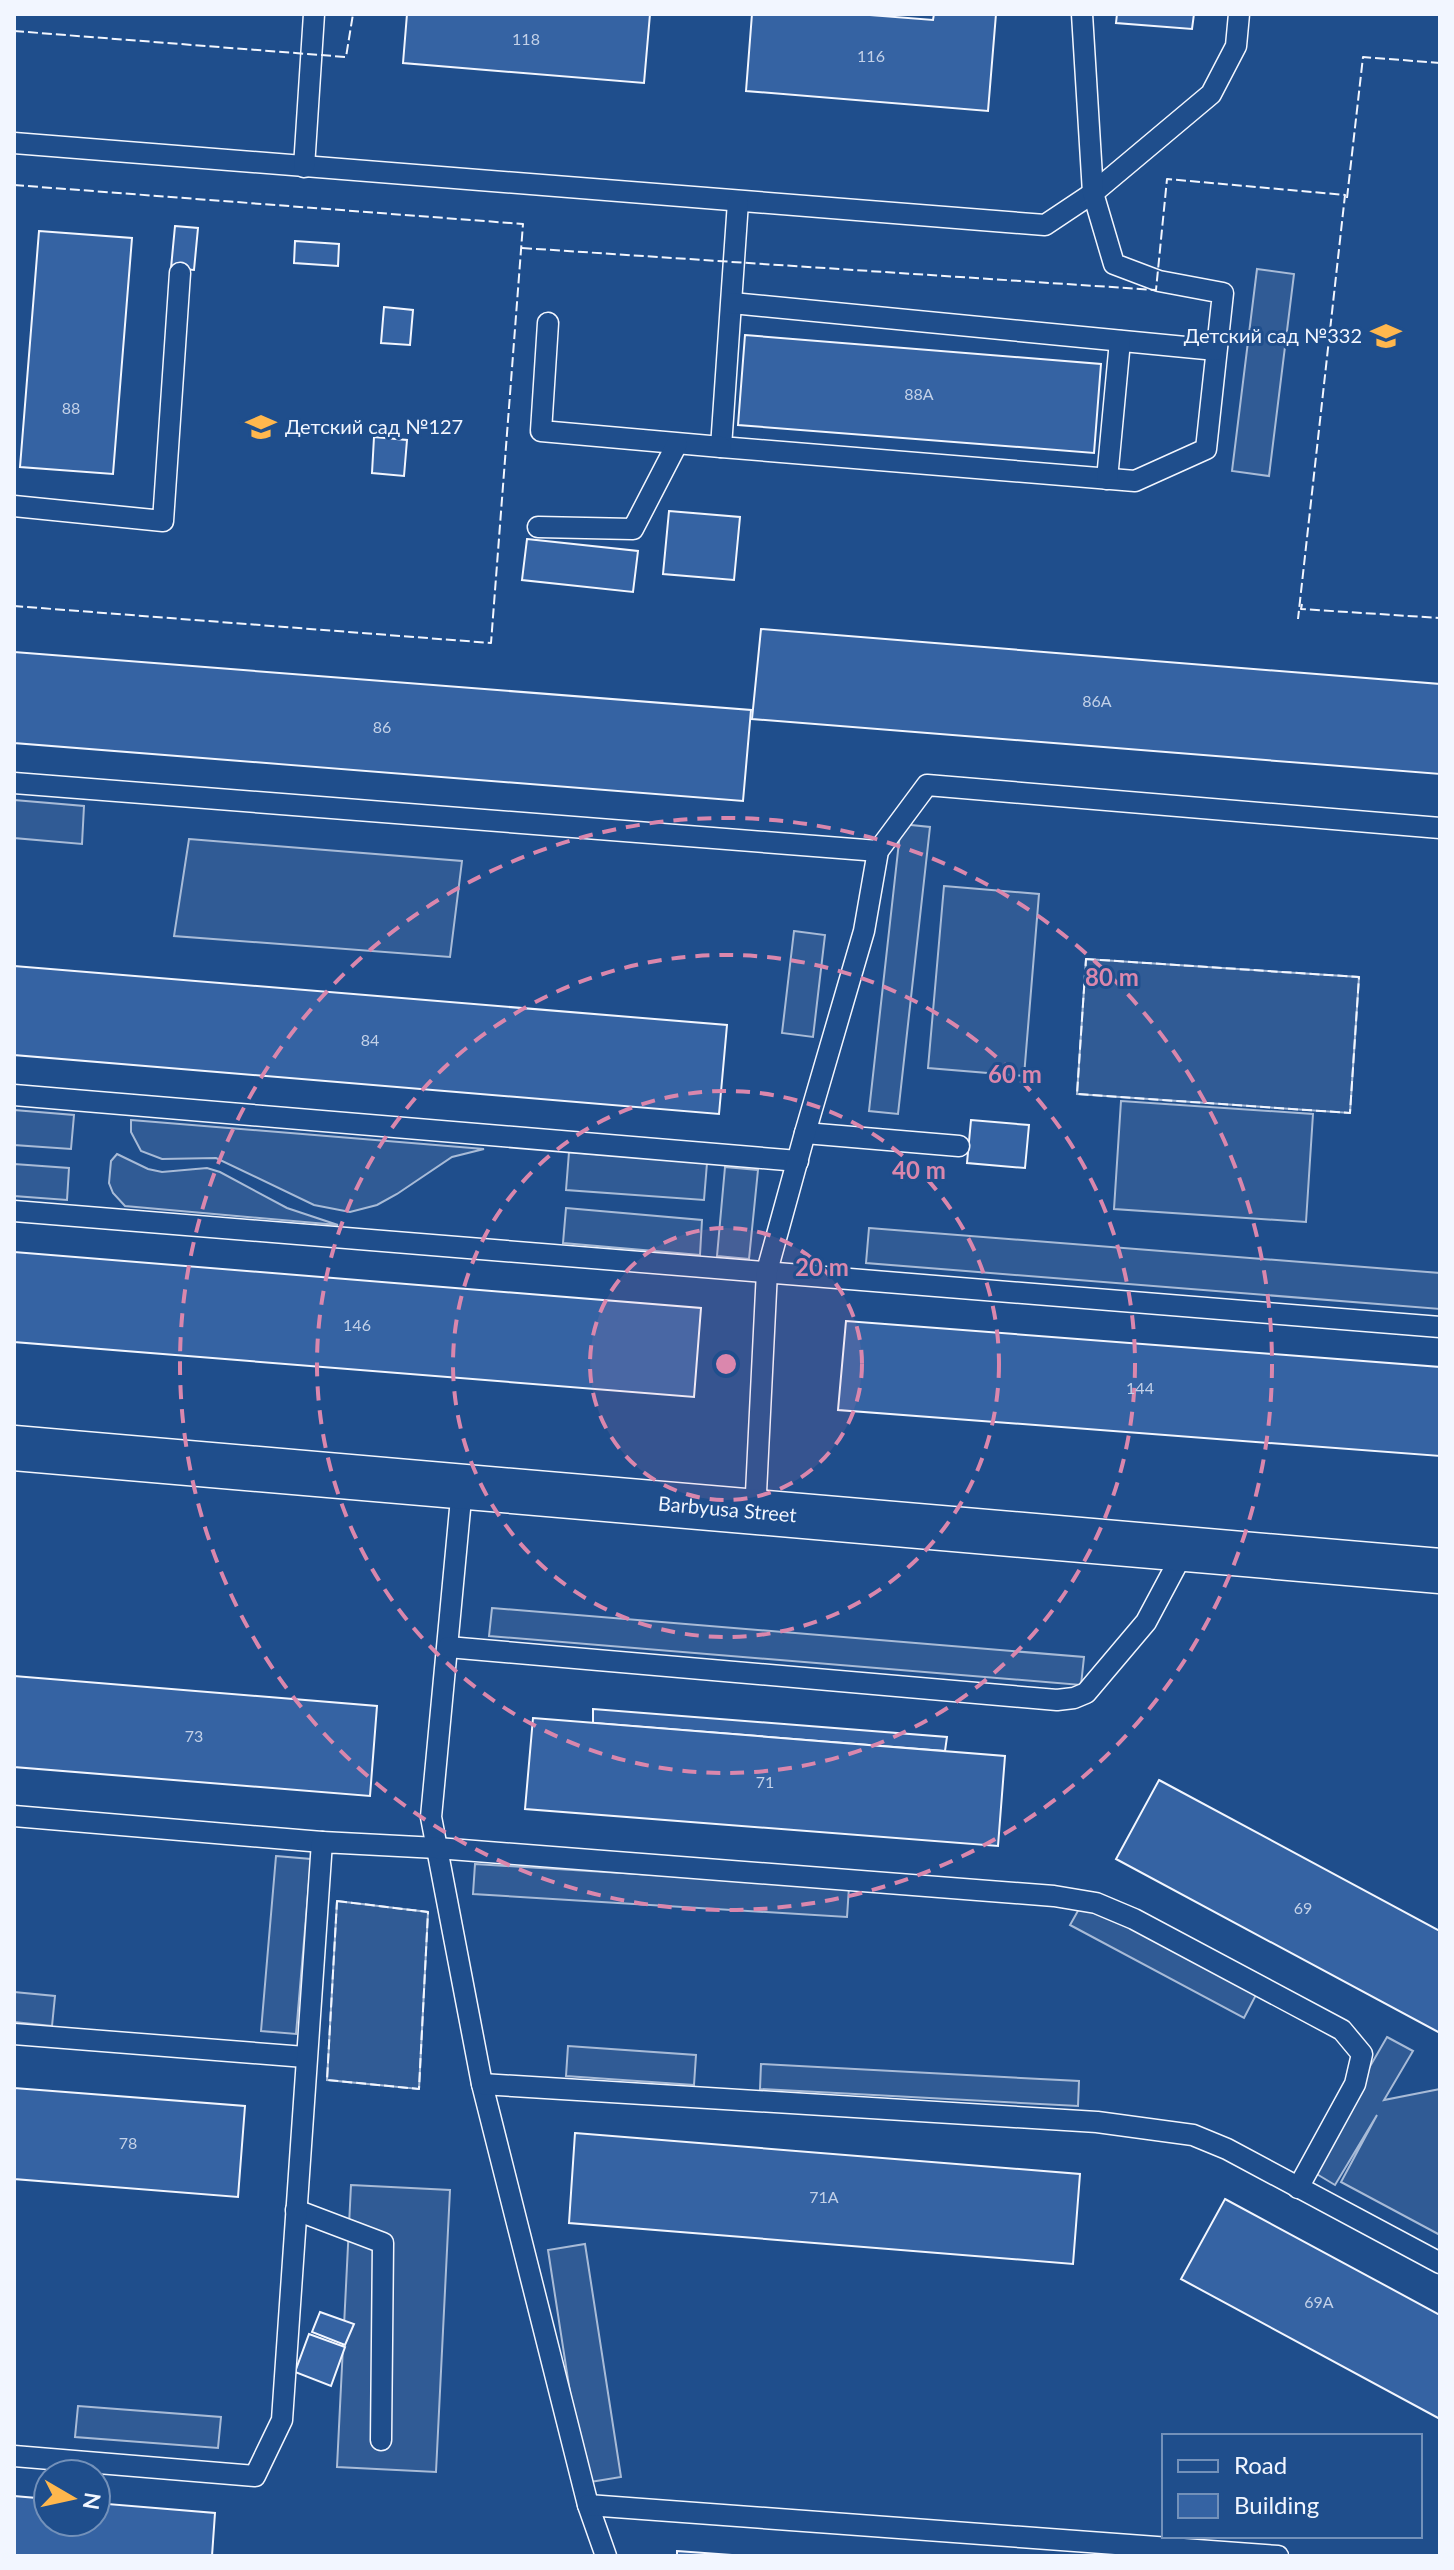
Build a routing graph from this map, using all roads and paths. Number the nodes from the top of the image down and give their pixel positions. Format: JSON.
{"nodes":[{"id":1,"x":314,"y":14,"type":"edge"},
{"id":2,"x":1082,"y":14,"type":"edge"},
{"id":3,"x":1239,"y":14,"type":"edge"},
{"id":4,"x":14,"y":143,"type":"edge"},
{"id":5,"x":304,"y":167,"type":"junction"},
{"id":6,"x":1093,"y":193,"type":"junction"},
{"id":7,"x":738,"y":202,"type":"junction"},
{"id":8,"x":180,"y":273,"type":"dead end"},
{"id":9,"x":732,"y":303,"type":"junction"},
{"id":10,"x":548,"y":323,"type":"dead end"},
{"id":11,"x":1120,"y":341,"type":"junction"},
{"id":12,"x":1216,"y":350,"type":"junction"},
{"id":13,"x":677,"y":444,"type":"junction"},
{"id":14,"x":721,"y":447,"type":"junction"},
{"id":15,"x":1107,"y":479,"type":"junction"},
{"id":16,"x":14,"y":506,"type":"edge"},
{"id":17,"x":538,"y":527,"type":"dead end"},
{"id":18,"x":14,"y":783,"type":"edge"},
{"id":19,"x":1440,"y":828,"type":"edge"},
{"id":20,"x":878,"y":851,"type":"junction"},
{"id":21,"x":14,"y":1095,"type":"edge"},
{"id":22,"x":805,"y":1133,"type":"junction"},
{"id":23,"x":959,"y":1146,"type":"dead end"},
{"id":24,"x":798,"y":1161,"type":"junction"},
{"id":25,"x":14,"y":1211,"type":"edge"},
{"id":26,"x":767,"y":1271,"type":"junction"},
{"id":27,"x":1440,"y":1327,"type":"edge"},
{"id":28,"x":14,"y":1448,"type":"edge"},
{"id":29,"x":462,"y":1488,"type":"junction"},
{"id":30,"x":755,"y":1513,"type":"junction"},
{"id":31,"x":1185,"y":1549,"type":"junction"},
{"id":32,"x":1440,"y":1571,"type":"edge"},
{"id":33,"x":448,"y":1647,"type":"junction"},
{"id":34,"x":14,"y":1816,"type":"edge"},
{"id":35,"x":322,"y":1842,"type":"junction"},
{"id":36,"x":437,"y":1848,"type":"junction"},
{"id":37,"x":14,"y":2034,"type":"edge"},
{"id":38,"x":305,"y":2057,"type":"junction"},
{"id":39,"x":482,"y":2084,"type":"junction"},
{"id":40,"x":1298,"y":2188,"type":"junction"},
{"id":41,"x":296,"y":2210,"type":"junction"},
{"id":42,"x":1440,"y":2263,"type":"edge"},
{"id":43,"x":381,"y":2440,"type":"dead end"},
{"id":44,"x":14,"y":2456,"type":"edge"},
{"id":45,"x":588,"y":2505,"type":"junction"},
{"id":46,"x":606,"y":2556,"type":"edge"},
{"id":47,"x":1278,"y":2556,"type":"edge"}],
"edges":[{"from":1,"to":5,"type":"lane"},
{"from":2,"to":6,"type":"lane"},
{"from":3,"to":6,"type":"lane"},
{"from":4,"to":5,"type":"lane"},
{"from":5,"to":7,"type":"lane"},
{"from":6,"to":7,"type":"lane"},
{"from":6,"to":12,"type":"lane"},
{"from":7,"to":9,"type":"lane"},
{"from":8,"to":16,"type":"lane"},
{"from":9,"to":11,"type":"lane"},
{"from":9,"to":14,"type":"lane"},
{"from":10,"to":13,"type":"lane"},
{"from":11,"to":12,"type":"lane"},
{"from":11,"to":15,"type":"lane"},
{"from":12,"to":15,"type":"lane"},
{"from":13,"to":14,"type":"lane"},
{"from":13,"to":17,"type":"lane"},
{"from":14,"to":15,"type":"lane"},
{"from":18,"to":20,"type":"lane"},
{"from":19,"to":20,"type":"lane"},
{"from":20,"to":22,"type":"lane"},
{"from":21,"to":24,"type":"lane"},
{"from":22,"to":23,"type":"lane"},
{"from":22,"to":24,"type":"lane"},
{"from":24,"to":26,"type":"lane"},
{"from":25,"to":26,"type":"lane"},
{"from":26,"to":27,"type":"lane"},
{"from":26,"to":30,"type":"lane"},
{"from":28,"to":29,"type":"street","name":"Barbyusa Street"},
{"from":29,"to":30,"type":"street","name":"Barbyusa Street"},
{"from":29,"to":33,"type":"lane"},
{"from":30,"to":31,"type":"street","name":"Barbyusa Street"},
{"from":31,"to":32,"type":"street","name":"Barbyusa Street"},
{"from":31,"to":33,"type":"lane"},
{"from":33,"to":36,"type":"lane"},
{"from":34,"to":35,"type":"lane"},
{"from":35,"to":36,"type":"lane"},
{"from":35,"to":38,"type":"lane"},
{"from":36,"to":39,"type":"lane"},
{"from":36,"to":40,"type":"lane"},
{"from":37,"to":38,"type":"lane"},
{"from":38,"to":41,"type":"lane"},
{"from":39,"to":40,"type":"lane"},
{"from":39,"to":45,"type":"lane"},
{"from":40,"to":42,"type":"lane"},
{"from":41,"to":43,"type":"lane"},
{"from":41,"to":44,"type":"lane"},
{"from":45,"to":46,"type":"lane"},
{"from":45,"to":47,"type":"lane"}]}
